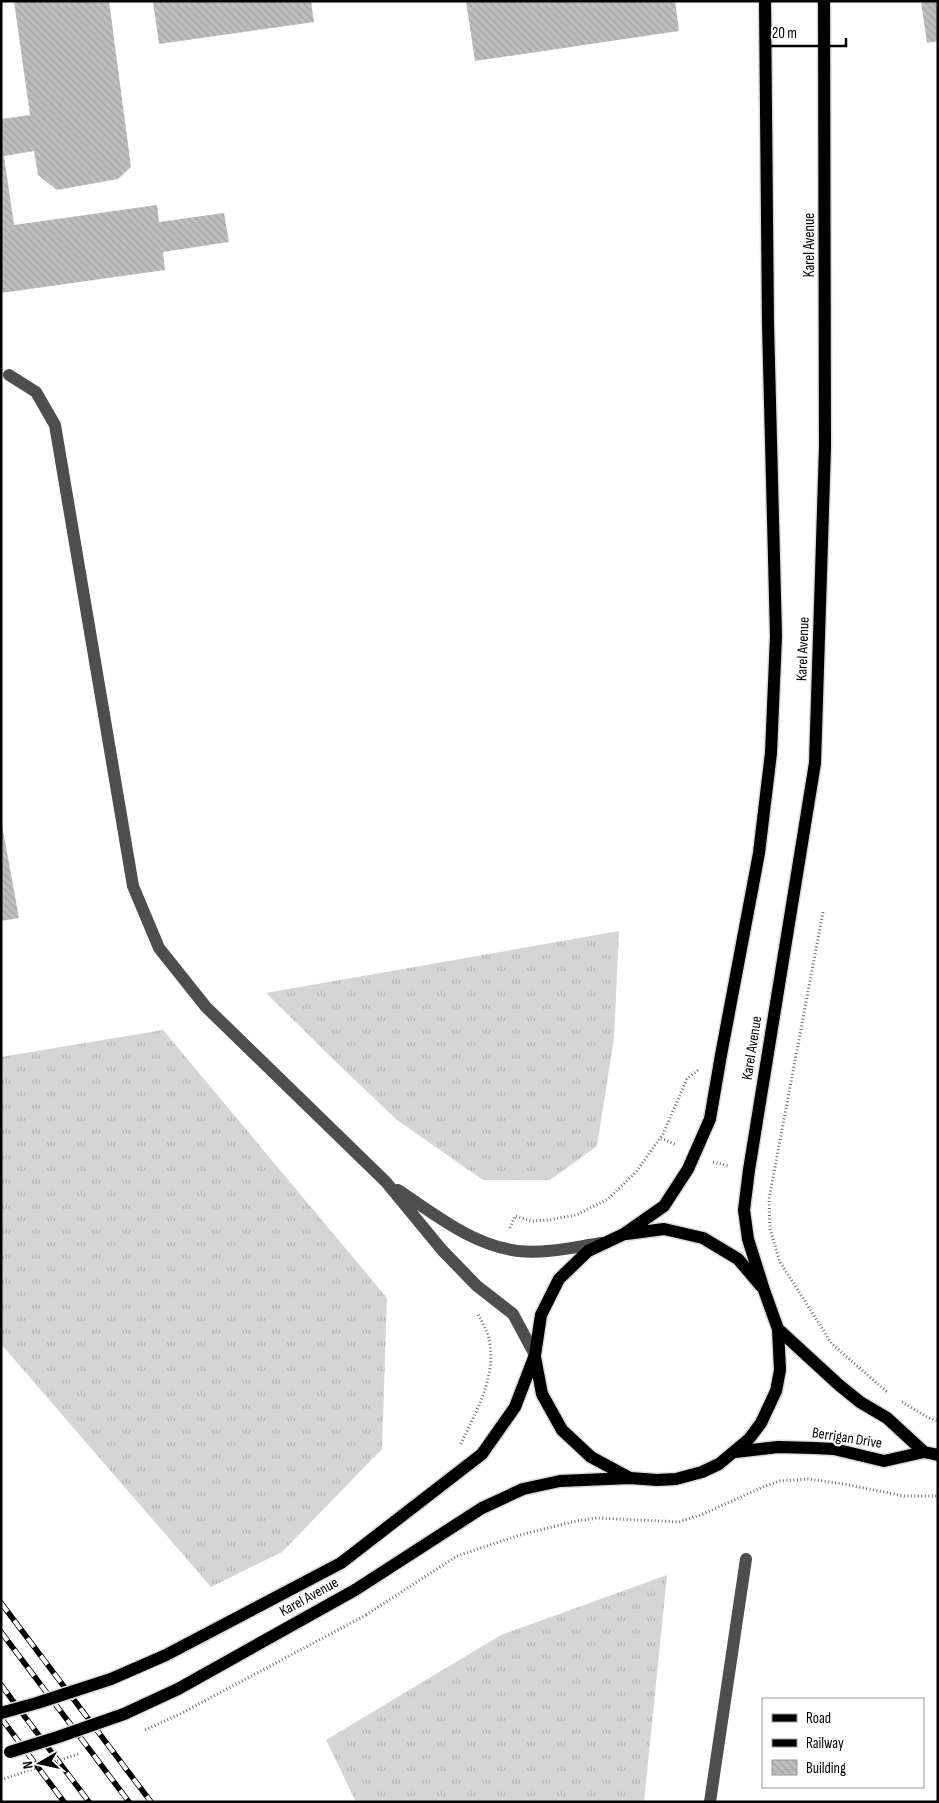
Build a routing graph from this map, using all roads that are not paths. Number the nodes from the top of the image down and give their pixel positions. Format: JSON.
{"nodes":[{"id":1,"x":766,"y":1,"type":"edge"},
{"id":2,"x":824,"y":1,"type":"edge"},
{"id":3,"x":9,"y":375,"type":"dead end"},
{"id":4,"x":386,"y":1182,"type":"junction"},
{"id":5,"x":624,"y":1234,"type":"junction"},
{"id":6,"x":609,"y":1241,"type":"junction"},
{"id":7,"x":764,"y":1290,"type":"junction"},
{"id":8,"x":778,"y":1329,"type":"junction"},
{"id":9,"x":535,"y":1355,"type":"junction"},
{"id":10,"x":735,"y":1452,"type":"junction"},
{"id":11,"x":924,"y":1452,"type":"junction"},
{"id":12,"x":938,"y":1455,"type":"edge"},
{"id":13,"x":630,"y":1478,"type":"junction"},
{"id":14,"x":746,"y":1559,"type":"dead end"},
{"id":15,"x":1,"y":1713,"type":"edge"},
{"id":16,"x":6,"y":1753,"type":"edge"},
{"id":17,"x":710,"y":1802,"type":"edge"}],
"edges":[{"from":1,"to":5,"type":"main road","name":"Karel Avenue"},
{"from":2,"to":7,"type":"main road","name":"Karel Avenue"},
{"from":3,"to":4,"type":"street"},
{"from":4,"to":6,"type":"street"},
{"from":4,"to":9,"type":"street"},
{"from":5,"to":6,"type":"main road","name":"Karel Avenue"},
{"from":5,"to":7,"type":"main road","name":"Karel Avenue"},
{"from":6,"to":9,"type":"main road","name":"Karel Avenue"},
{"from":7,"to":8,"type":"main road","name":"Karel Avenue"},
{"from":8,"to":10,"type":"main road","name":"Karel Avenue"},
{"from":8,"to":11,"type":"main road","name":"Berrigan Drive"},
{"from":9,"to":13,"type":"main road","name":"Karel Avenue"},
{"from":9,"to":15,"type":"main road","name":"Karel Avenue","bridge":true},
{"from":10,"to":11,"type":"main road","name":"Berrigan Drive"},
{"from":10,"to":13,"type":"main road","name":"Karel Avenue"},
{"from":11,"to":12,"type":"main road","name":"Berrigan Drive"},
{"from":13,"to":16,"type":"main road","name":"Karel Avenue","bridge":true},
{"from":14,"to":17,"type":"street"}]}
